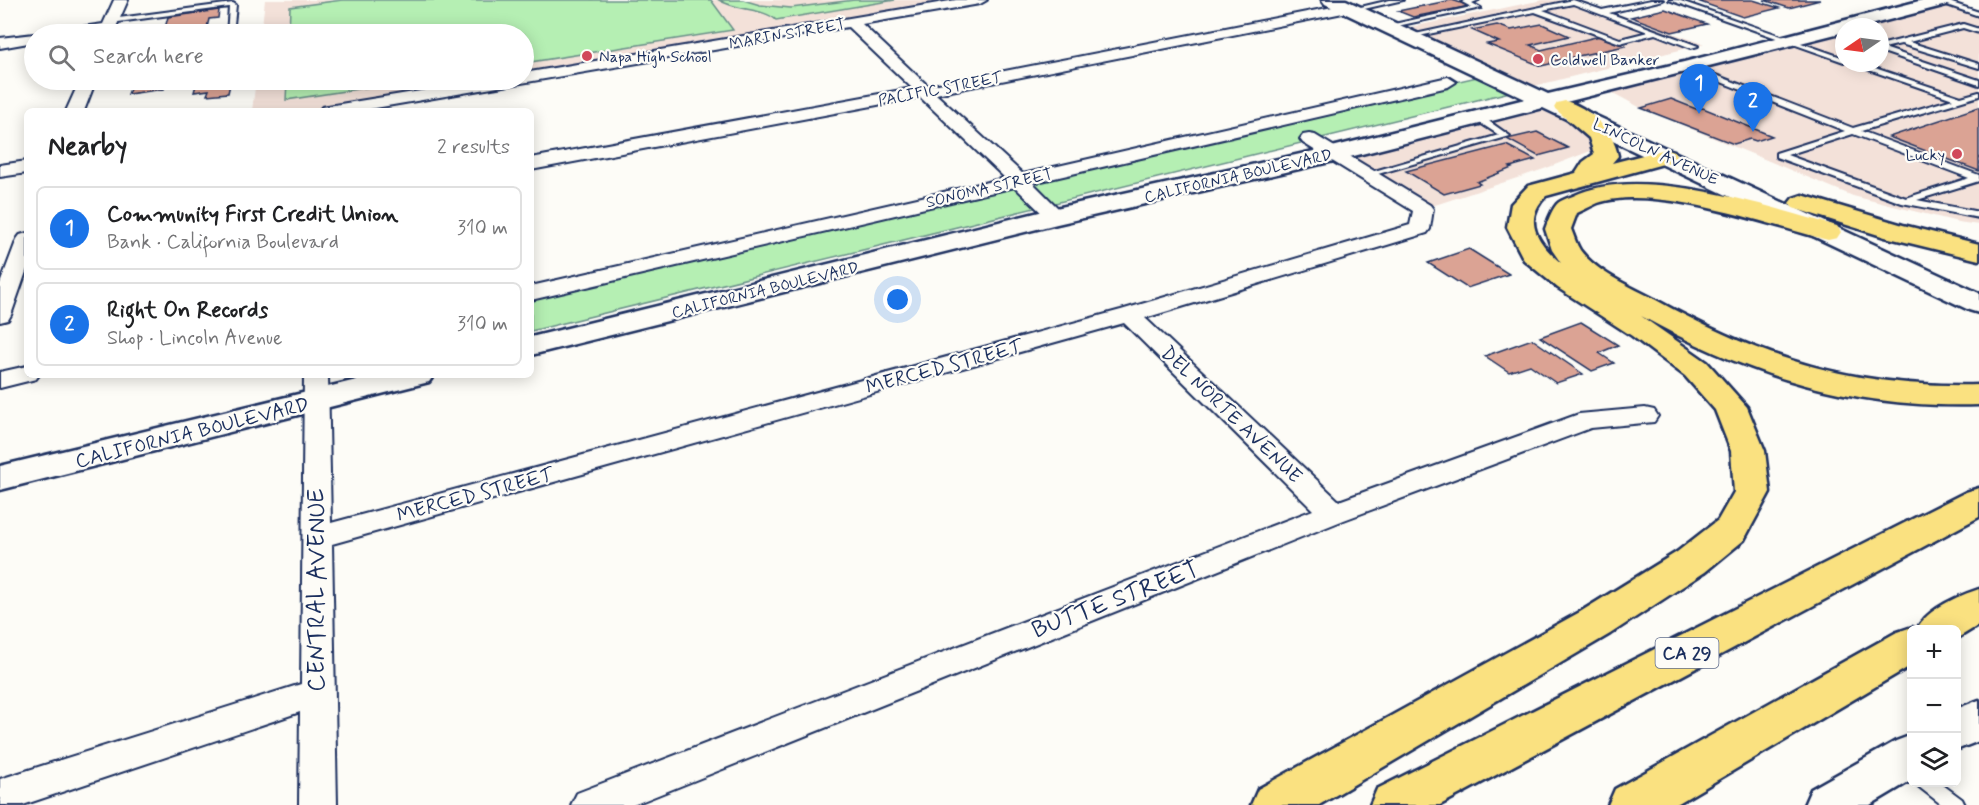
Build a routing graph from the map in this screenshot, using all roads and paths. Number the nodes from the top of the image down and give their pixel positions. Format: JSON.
{"nodes":[{"id":1,"x":122,"y":0,"type":"edge"},
{"id":2,"x":980,"y":0,"type":"edge"},
{"id":3,"x":1400,"y":0,"type":"edge"},
{"id":4,"x":1476,"y":0,"type":"edge"},
{"id":5,"x":1660,"y":0,"type":"edge"},
{"id":6,"x":1672,"y":0,"type":"edge"},
{"id":7,"x":1902,"y":0,"type":"edge"},
{"id":8,"x":1941,"y":0,"type":"edge"},
{"id":9,"x":1343,"y":6,"type":"edge"},
{"id":10,"x":1535,"y":10,"type":"junction"},
{"id":11,"x":1603,"y":13,"type":"junction"},
{"id":12,"x":1979,"y":14,"type":"edge"},
{"id":13,"x":851,"y":22,"type":"junction"},
{"id":14,"x":111,"y":24,"type":"edge"},
{"id":15,"x":131,"y":24,"type":"edge"},
{"id":16,"x":231,"y":24,"type":"edge"},
{"id":17,"x":1388,"y":26,"type":"junction"},
{"id":18,"x":1979,"y":31,"type":"edge"},
{"id":19,"x":1656,"y":32,"type":"junction"},
{"id":20,"x":1759,"y":32,"type":"junction"},
{"id":21,"x":1409,"y":36,"type":"junction"},
{"id":22,"x":24,"y":39,"type":"edge"},
{"id":23,"x":1785,"y":40,"type":"junction"},
{"id":24,"x":1902,"y":41,"type":"junction"},
{"id":25,"x":0,"y":43,"type":"edge"},
{"id":26,"x":1889,"y":45,"type":"edge"},
{"id":27,"x":1694,"y":46,"type":"junction"},
{"id":28,"x":1889,"y":51,"type":"edge"},
{"id":29,"x":1835,"y":57,"type":"edge"},
{"id":30,"x":1979,"y":66,"type":"edge"},
{"id":31,"x":1687,"y":67,"type":"junction"},
{"id":32,"x":1880,"y":72,"type":"edge"},
{"id":33,"x":534,"y":76,"type":"edge"},
{"id":34,"x":1448,"y":82,"type":"dead end"},
{"id":35,"x":1979,"y":83,"type":"edge"},
{"id":36,"x":1521,"y":89,"type":"junction"},
{"id":37,"x":84,"y":90,"type":"edge"},
{"id":38,"x":454,"y":90,"type":"edge"},
{"id":39,"x":925,"y":92,"type":"junction"},
{"id":40,"x":1979,"y":94,"type":"edge"},
{"id":41,"x":1960,"y":99,"type":"junction"},
{"id":42,"x":1556,"y":104,"type":"junction"},
{"id":43,"x":76,"y":108,"type":"edge"},
{"id":44,"x":346,"y":108,"type":"edge"},
{"id":45,"x":1477,"y":117,"type":"junction"},
{"id":46,"x":1853,"y":131,"type":"junction"},
{"id":47,"x":1309,"y":139,"type":"junction"},
{"id":48,"x":1334,"y":154,"type":"junction"},
{"id":49,"x":1666,"y":156,"type":"junction"},
{"id":50,"x":534,"y":163,"type":"edge"},
{"id":51,"x":24,"y":167,"type":"edge"},
{"id":52,"x":0,"y":171,"type":"edge"},
{"id":53,"x":1368,"y":174,"type":"junction"},
{"id":54,"x":1586,"y":177,"type":"junction"},
{"id":55,"x":1019,"y":180,"type":"junction"},
{"id":56,"x":1725,"y":183,"type":"junction"},
{"id":57,"x":1905,"y":201,"type":"junction"},
{"id":58,"x":1050,"y":211,"type":"junction"},
{"id":59,"x":1979,"y":216,"type":"edge"},
{"id":60,"x":1828,"y":232,"type":"junction"},
{"id":61,"x":24,"y":247,"type":"edge"},
{"id":62,"x":1979,"y":252,"type":"edge"},
{"id":63,"x":534,"y":292,"type":"edge"},
{"id":64,"x":1979,"y":304,"type":"edge"},
{"id":65,"x":0,"y":315,"type":"edge"},
{"id":66,"x":1129,"y":315,"type":"junction"},
{"id":67,"x":534,"y":330,"type":"edge"},
{"id":68,"x":534,"y":345,"type":"edge"},
{"id":69,"x":24,"y":375,"type":"edge"},
{"id":70,"x":344,"y":378,"type":"edge"},
{"id":71,"x":392,"y":378,"type":"edge"},
{"id":72,"x":0,"y":380,"type":"edge"},
{"id":73,"x":316,"y":387,"type":"edge"},
{"id":74,"x":1979,"y":394,"type":"edge"},
{"id":75,"x":1645,"y":416,"type":"dead end"},
{"id":76,"x":0,"y":458,"type":"edge"},
{"id":77,"x":0,"y":478,"type":"edge"},
{"id":78,"x":1979,"y":501,"type":"edge"},
{"id":79,"x":1334,"y":513,"type":"junction"},
{"id":80,"x":317,"y":537,"type":"junction"},
{"id":81,"x":1979,"y":605,"type":"edge"},
{"id":82,"x":1979,"y":623,"type":"edge"},
{"id":83,"x":1945,"y":625,"type":"edge"},
{"id":84,"x":1961,"y":632,"type":"edge"},
{"id":85,"x":1907,"y":646,"type":"edge"},
{"id":86,"x":1907,"y":659,"type":"edge"},
{"id":87,"x":316,"y":693,"type":"junction"},
{"id":88,"x":1979,"y":719,"type":"edge"},
{"id":89,"x":1961,"y":728,"type":"edge"},
{"id":90,"x":1761,"y":731,"type":"junction"},
{"id":91,"x":1907,"y":770,"type":"edge"},
{"id":92,"x":1934,"y":787,"type":"edge"},
{"id":93,"x":0,"y":796,"type":"edge"},
{"id":94,"x":318,"y":805,"type":"edge"},
{"id":95,"x":590,"y":805,"type":"edge"},
{"id":96,"x":1275,"y":805,"type":"edge"},
{"id":97,"x":1394,"y":805,"type":"edge"},
{"id":98,"x":1632,"y":805,"type":"edge"},
{"id":99,"x":1828,"y":805,"type":"edge"},
{"id":100,"x":1956,"y":805,"type":"edge"}],
"edges":[{"from":1,"to":14,"type":"street"},
{"from":2,"to":13,"type":"street","name":"MARIN STREET"},
{"from":3,"to":9,"type":"lane"},
{"from":4,"to":17,"type":"lane"},
{"from":5,"to":11,"type":"lane"},
{"from":6,"to":20,"type":"lane"},
{"from":7,"to":20,"type":"street","name":"CALIFORNIA BOULEVARD"},
{"from":8,"to":12,"type":"lane"},
{"from":8,"to":23,"type":"street","name":"CALIFORNIA BOULEVARD"},
{"from":9,"to":17,"type":"street","name":"LINCOLN AVENUE"},
{"from":9,"to":39,"type":"street","name":"PACIFIC STREET"},
{"from":10,"to":11,"type":"lane"},
{"from":10,"to":19,"type":"lane"},
{"from":10,"to":21,"type":"lane"},
{"from":11,"to":19,"type":"lane"},
{"from":13,"to":33,"type":"street","name":"MARIN STREET"},
{"from":13,"to":39,"type":"street"},
{"from":15,"to":16,"type":"lane"},
{"from":17,"to":21,"type":"street","name":"LINCOLN AVENUE"},
{"from":18,"to":24,"type":"lane"},
{"from":19,"to":27,"type":"lane"},
{"from":20,"to":23,"type":"lane"},
{"from":20,"to":27,"type":"street","name":"CALIFORNIA BOULEVARD"},
{"from":21,"to":36,"type":"street","name":"LINCOLN AVENUE"},
{"from":22,"to":25,"type":"street"},
{"from":23,"to":29,"type":"lane"},
{"from":23,"to":31,"type":"street","name":"CALIFORNIA BOULEVARD"},
{"from":24,"to":26,"type":"lane"},
{"from":24,"to":30,"type":"lane"},
{"from":27,"to":36,"type":"street","name":"CALIFORNIA BOULEVARD"},
{"from":28,"to":35,"type":"lane"},
{"from":31,"to":42,"type":"street","name":"CALIFORNIA BOULEVARD"},
{"from":31,"to":46,"type":"lane"},
{"from":32,"to":41,"type":"lane"},
{"from":34,"to":55,"type":"street","name":"SONOMA STREET"},
{"from":36,"to":42,"type":"street","name":"LINCOLN AVENUE"},
{"from":36,"to":47,"type":"street","name":"CALIFORNIA BOULEVARD"},
{"from":37,"to":43,"type":"street"},
{"from":38,"to":44,"type":"street"},
{"from":39,"to":50,"type":"street","name":"PACIFIC STREET"},
{"from":39,"to":55,"type":"street"},
{"from":40,"to":41,"type":"lane"},
{"from":41,"to":46,"type":"lane"},
{"from":42,"to":45,"type":"street","name":"CALIFORNIA BOULEVARD"},
{"from":42,"to":49,"type":"street","name":"LINCOLN AVENUE"},
{"from":42,"to":54,"type":"highway"},
{"from":45,"to":48,"type":"street","name":"CALIFORNIA BOULEVARD"},
{"from":45,"to":53,"type":"lane"},
{"from":46,"to":57,"type":"lane"},
{"from":46,"to":57,"type":"lane"},
{"from":47,"to":48,"type":"street","name":"MERCED STREET"},
{"from":47,"to":58,"type":"street","name":"CALIFORNIA BOULEVARD"},
{"from":48,"to":53,"type":"street","name":"MERCED STREET"},
{"from":48,"to":58,"type":"street","name":"CALIFORNIA BOULEVARD"},
{"from":49,"to":54,"type":"highway"},
{"from":49,"to":56,"type":"street","name":"LINCOLN AVENUE"},
{"from":51,"to":52,"type":"street"},
{"from":53,"to":66,"type":"street","name":"MERCED STREET"},
{"from":54,"to":96,"type":"highway"},
{"from":55,"to":58,"type":"street"},
{"from":55,"to":63,"type":"street","name":"SONOMA STREET"},
{"from":56,"to":60,"type":"street","name":"LINCOLN AVENUE"},
{"from":56,"to":62,"type":"highway"},
{"from":57,"to":59,"type":"lane"},
{"from":58,"to":67,"type":"street","name":"CALIFORNIA BOULEVARD"},
{"from":58,"to":68,"type":"street","name":"CALIFORNIA BOULEVARD"},
{"from":60,"to":64,"type":"street","name":"LINCOLN AVENUE"},
{"from":60,"to":74,"type":"highway"},
{"from":61,"to":65,"type":"street"},
{"from":66,"to":79,"type":"street","name":"DEL NORTE AVENUE"},
{"from":66,"to":80,"type":"street","name":"MERCED STREET"},
{"from":69,"to":72,"type":"street"},
{"from":70,"to":73,"type":"street","name":"CALIFORNIA BOULEVARD"},
{"from":71,"to":73,"type":"street","name":"CALIFORNIA BOULEVARD"},
{"from":73,"to":76,"type":"street","name":"CALIFORNIA BOULEVARD"},
{"from":73,"to":77,"type":"street","name":"CALIFORNIA BOULEVARD"},
{"from":73,"to":80,"type":"street","name":"CENTRAL AVENUE"},
{"from":75,"to":79,"type":"street","name":"BUTTE STREET"},
{"from":78,"to":97,"type":"highway","number":"CA 29"},
{"from":79,"to":95,"type":"street","name":"BUTTE STREET"},
{"from":80,"to":87,"type":"street","name":"CENTRAL AVENUE"},
{"from":81,"to":83,"type":"highway"},
{"from":82,"to":84,"type":"highway"},
{"from":85,"to":90,"type":"highway"},
{"from":86,"to":90,"type":"highway"},
{"from":87,"to":93,"type":"street"},
{"from":87,"to":94,"type":"street","name":"CENTRAL AVENUE"},
{"from":88,"to":89,"type":"street"},
{"from":90,"to":98,"type":"highway"},
{"from":91,"to":99,"type":"street"},
{"from":92,"to":100,"type":"lane"}]}
